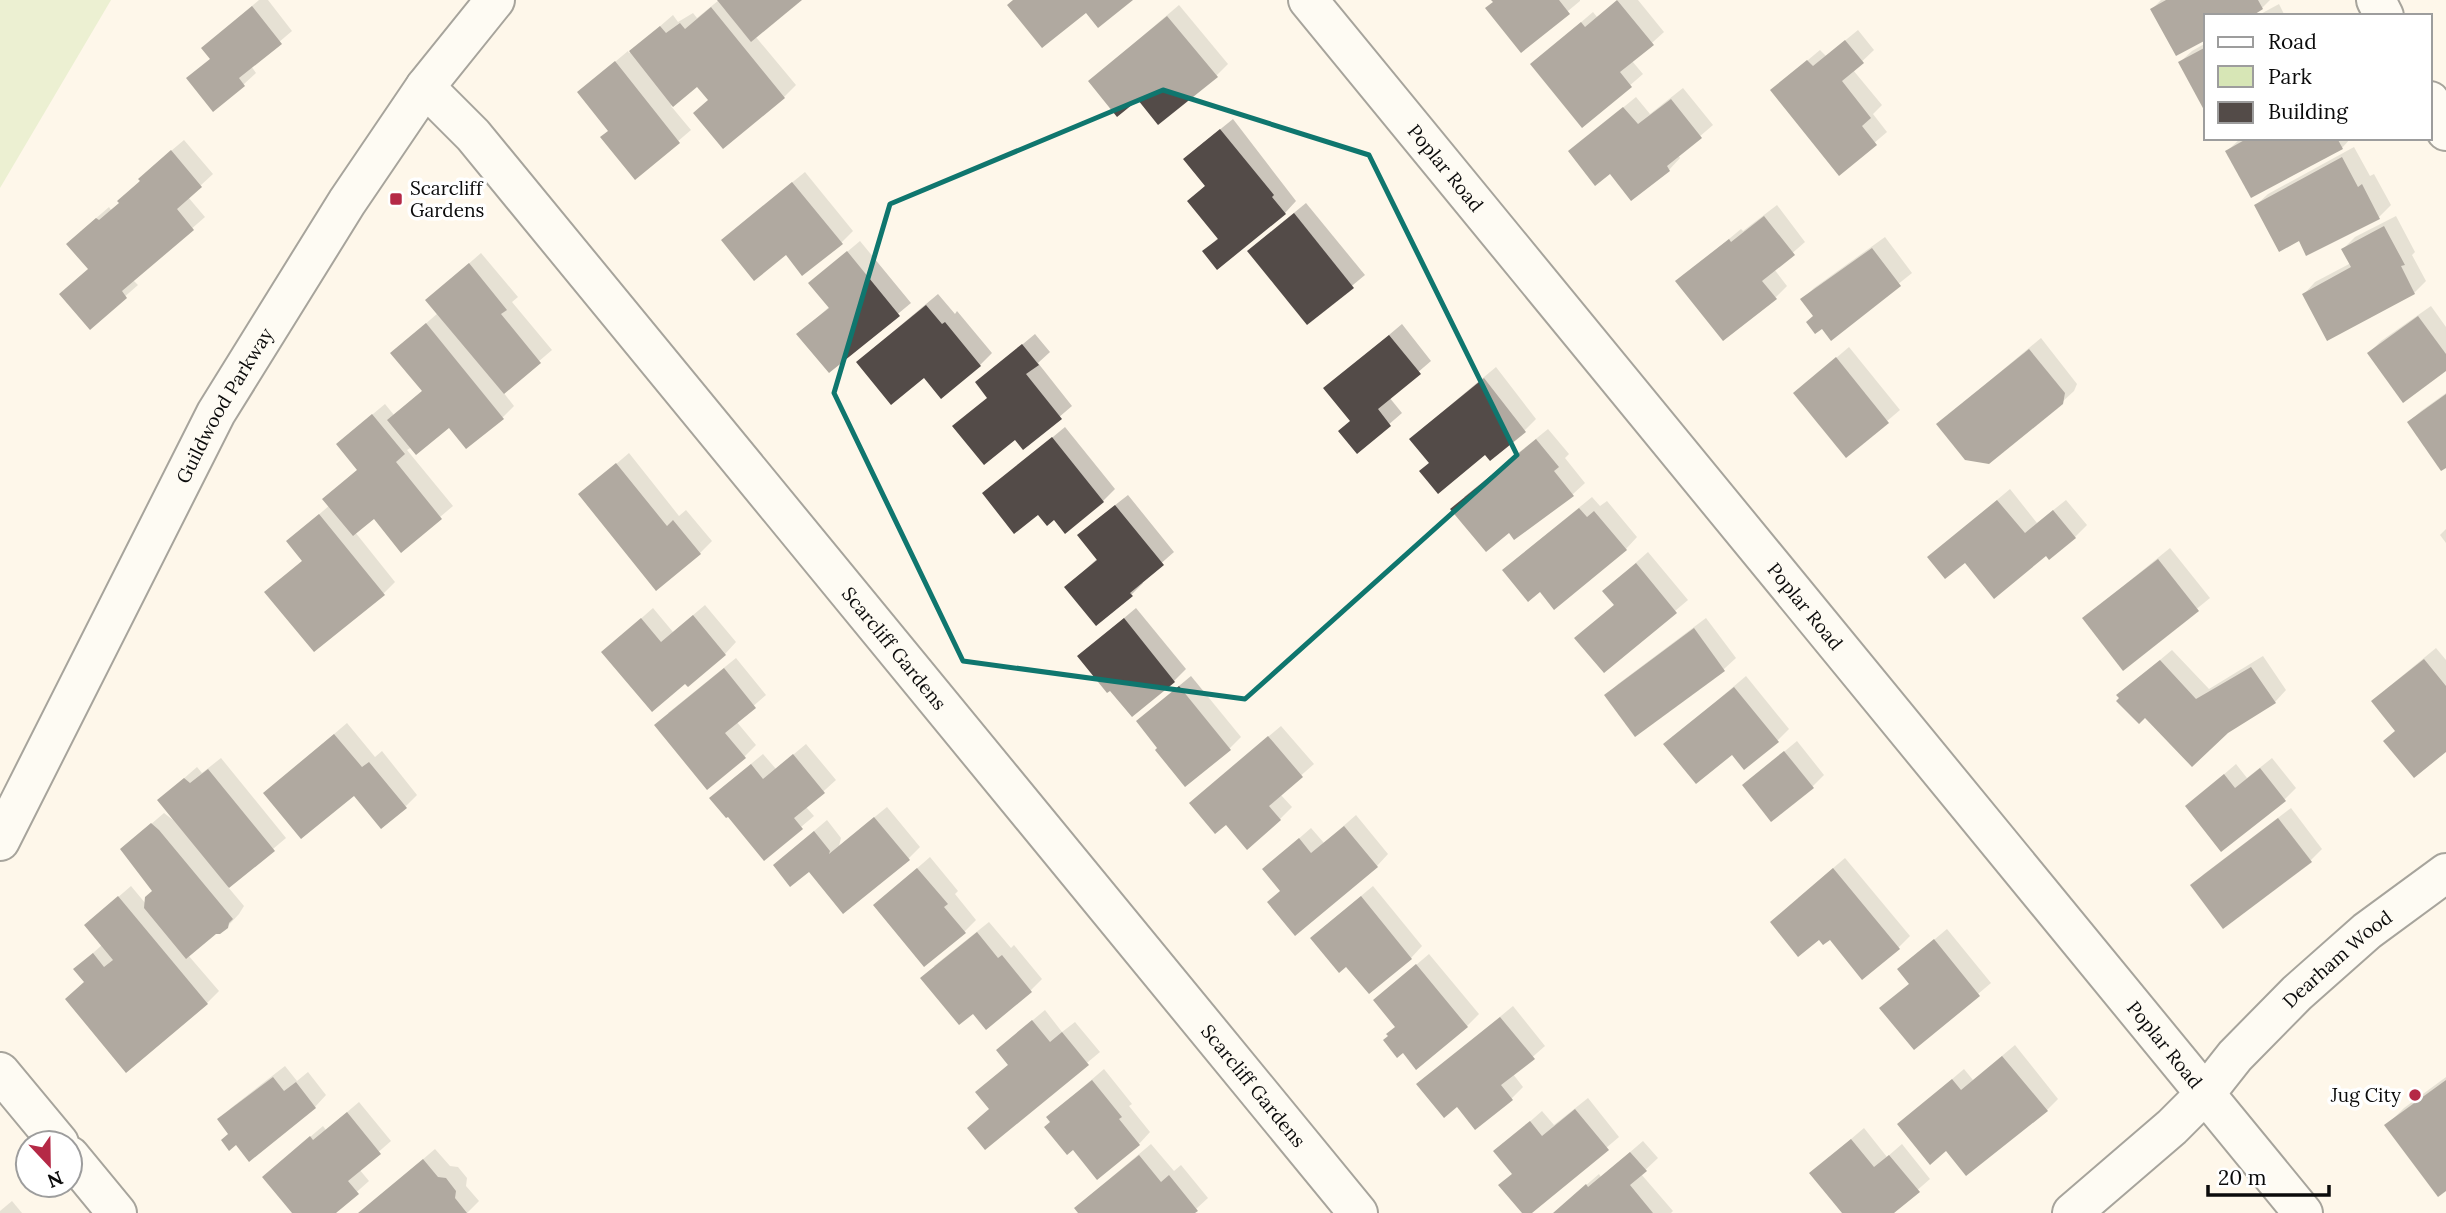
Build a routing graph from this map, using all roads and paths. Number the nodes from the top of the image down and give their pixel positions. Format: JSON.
{"nodes":[{"id":1,"x":495,"y":0,"type":"edge"},
{"id":2,"x":1308,"y":0,"type":"edge"},
{"id":3,"x":425,"y":87,"type":"junction"},
{"id":4,"x":2432,"y":105,"type":"edge"},
{"id":5,"x":2446,"y":131,"type":"edge"},
{"id":6,"x":0,"y":841,"type":"edge"},
{"id":7,"x":2446,"y":873,"type":"edge"},
{"id":8,"x":0,"y":1072,"type":"edge"},
{"id":9,"x":2205,"y":1094,"type":"junction"},
{"id":10,"x":47,"y":1129,"type":"edge"},
{"id":11,"x":84,"y":1173,"type":"edge"},
{"id":12,"x":117,"y":1213,"type":"edge"},
{"id":13,"x":1358,"y":1213,"type":"edge"},
{"id":14,"x":2072,"y":1213,"type":"edge"},
{"id":15,"x":2302,"y":1213,"type":"edge"}],
"edges":[{"from":1,"to":3,"type":"street","name":"Guildwood Parkway"},
{"from":2,"to":9,"type":"street","name":"Poplar Road"},
{"from":3,"to":6,"type":"street","name":"Guildwood Parkway"},
{"from":3,"to":13,"type":"street","name":"Scarcliff Gardens"},
{"from":4,"to":5,"type":"street"},
{"from":7,"to":9,"type":"street","name":"Dearham Wood"},
{"from":8,"to":10,"type":"street"},
{"from":9,"to":14,"type":"street","name":"Dearham Wood"},
{"from":9,"to":15,"type":"street","name":"Poplar Road"},
{"from":11,"to":12,"type":"street"}]}
